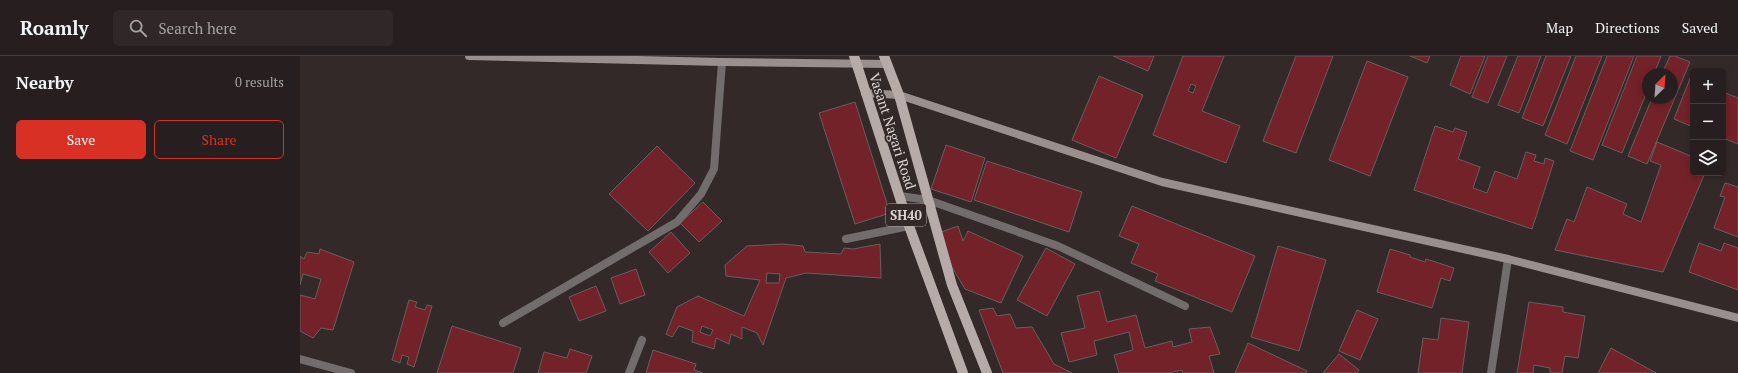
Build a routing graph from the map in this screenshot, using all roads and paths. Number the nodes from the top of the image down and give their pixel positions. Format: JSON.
{"nodes":[{"id":1,"x":469,"y":56,"type":"edge"},
{"id":2,"x":855,"y":60,"type":"edge"},
{"id":3,"x":885,"y":60,"type":"edge"},
{"id":4,"x":722,"y":62,"type":"junction"},
{"id":5,"x":865,"y":93,"type":"junction"},
{"id":6,"x":899,"y":95,"type":"junction"},
{"id":7,"x":900,"y":196,"type":"junction"},
{"id":8,"x":928,"y":200,"type":"junction"},
{"id":9,"x":909,"y":226,"type":"junction"},
{"id":10,"x":846,"y":239,"type":"dead end"},
{"id":11,"x":1508,"y":259,"type":"junction"},
{"id":12,"x":1185,"y":306,"type":"dead end"},
{"id":13,"x":1738,"y":318,"type":"edge"},
{"id":14,"x":503,"y":324,"type":"dead end"},
{"id":15,"x":642,"y":340,"type":"dead end"},
{"id":16,"x":300,"y":359,"type":"edge"},
{"id":17,"x":350,"y":373,"type":"edge"},
{"id":18,"x":629,"y":373,"type":"edge"},
{"id":19,"x":963,"y":373,"type":"edge"},
{"id":20,"x":987,"y":373,"type":"edge"},
{"id":21,"x":1492,"y":373,"type":"edge"}],
"edges":[{"from":1,"to":4,"type":"street"},
{"from":2,"to":3,"type":"street"},
{"from":2,"to":4,"type":"street"},
{"from":2,"to":5,"type":"main road","name":"Vasant Nagari Road","number":"SH40"},
{"from":3,"to":6,"type":"main road","name":"Vasant Nagari Road","number":"SH40"},
{"from":4,"to":14,"type":"street"},
{"from":5,"to":6,"type":"street"},
{"from":5,"to":7,"type":"main road","name":"Vasant Nagari Road","number":"SH40"},
{"from":6,"to":8,"type":"main road","name":"Vasant Nagari Road","number":"SH40"},
{"from":6,"to":11,"type":"street"},
{"from":7,"to":8,"type":"street"},
{"from":7,"to":9,"type":"main road","name":"Vasant Nagari Road","number":"SH40"},
{"from":8,"to":12,"type":"street"},
{"from":8,"to":20,"type":"main road","name":"Vasant Nagari Road","number":"SH40"},
{"from":9,"to":10,"type":"street"},
{"from":9,"to":19,"type":"main road","name":"Vasant Nagari Road","number":"SH40"},
{"from":11,"to":13,"type":"street"},
{"from":11,"to":21,"type":"street"},
{"from":15,"to":18,"type":"street"},
{"from":16,"to":17,"type":"street"}]}
